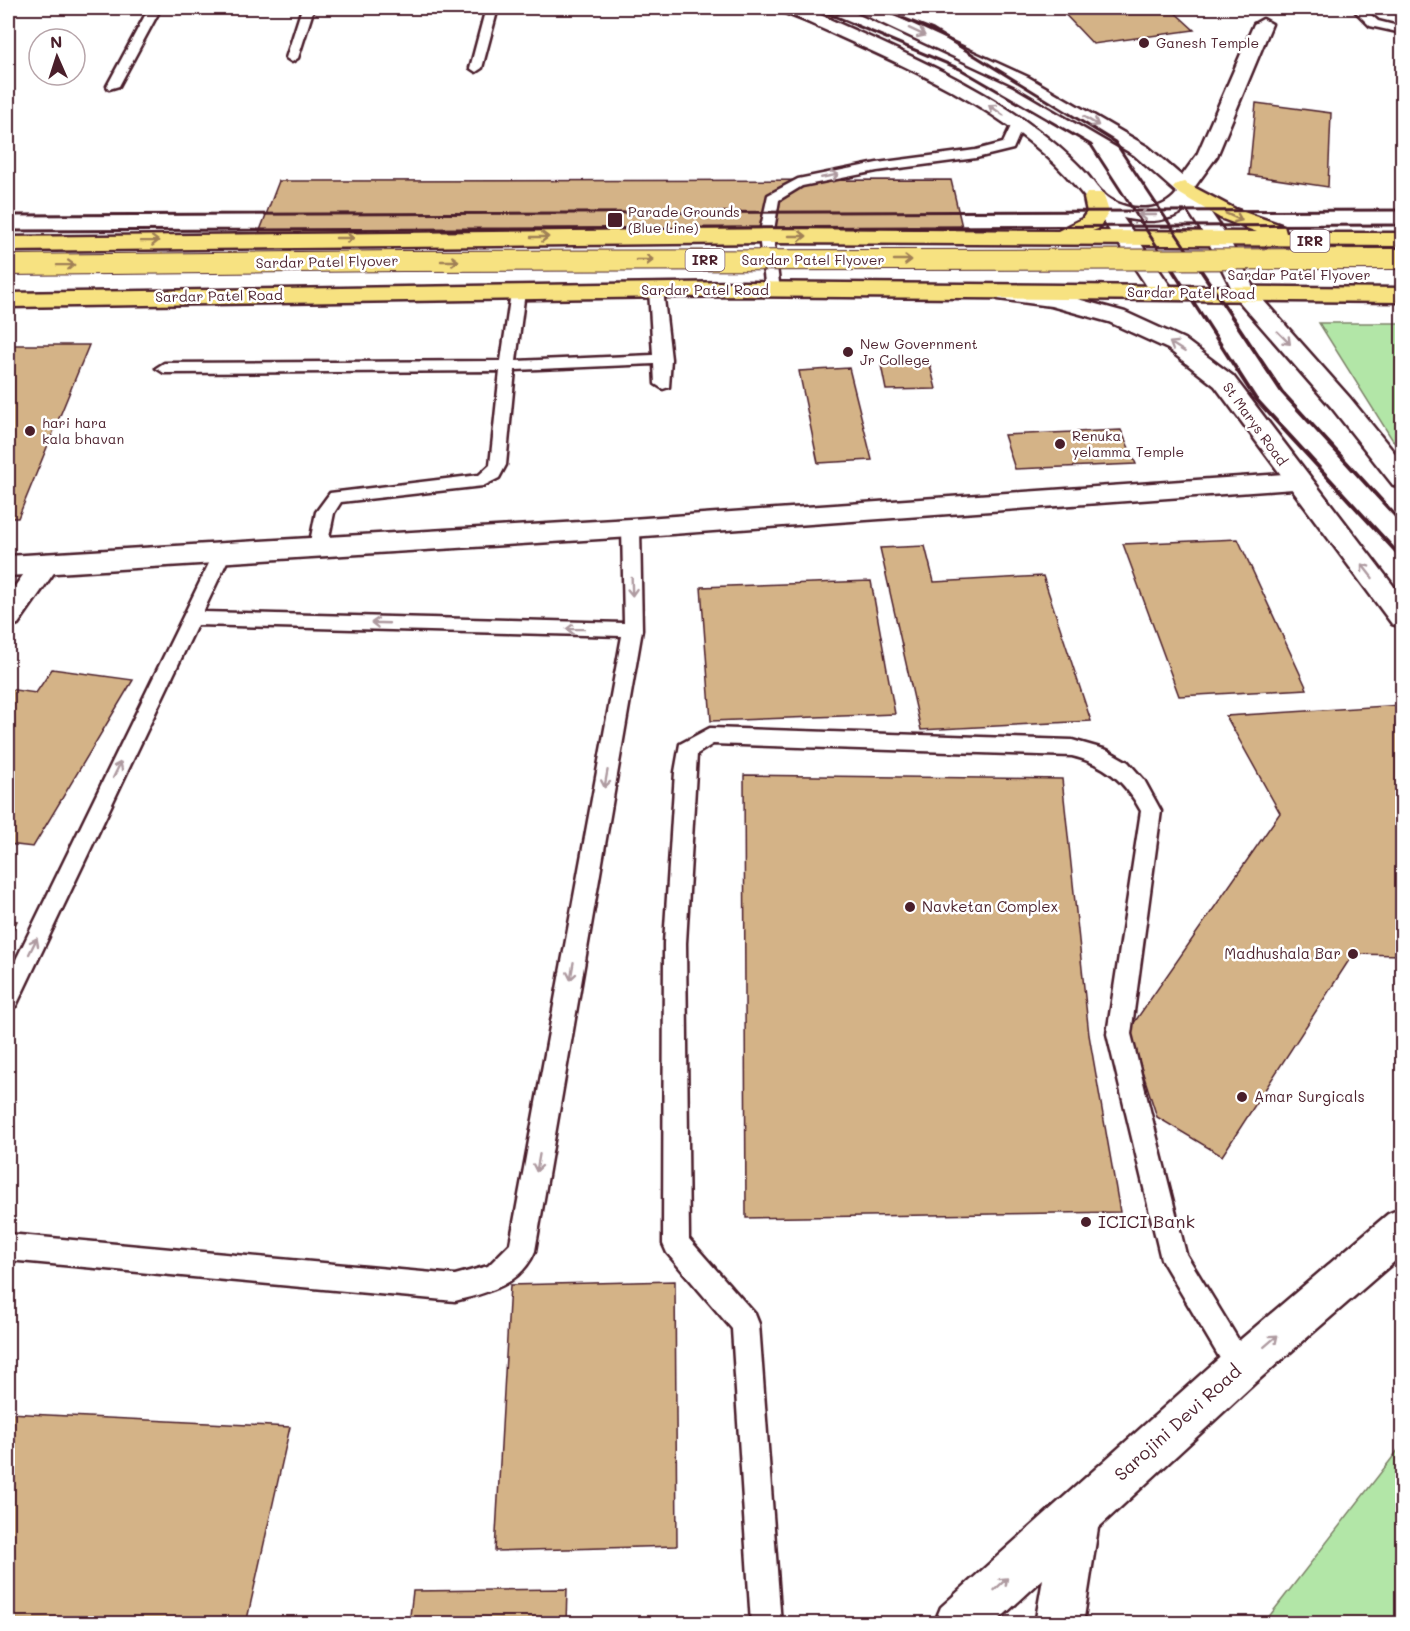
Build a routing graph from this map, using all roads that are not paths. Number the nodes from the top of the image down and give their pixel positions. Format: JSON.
{"nodes":[{"id":1,"x":155,"y":8,"type":"edge"},
{"id":2,"x":308,"y":8,"type":"edge"},
{"id":3,"x":492,"y":8,"type":"edge"},
{"id":4,"x":792,"y":8,"type":"edge"},
{"id":5,"x":864,"y":8,"type":"edge"},
{"id":6,"x":1357,"y":8,"type":"edge"},
{"id":7,"x":1266,"y":14,"type":"edge"},
{"id":8,"x":1402,"y":30,"type":"edge"},
{"id":9,"x":292,"y":58,"type":"dead end"},
{"id":10,"x":476,"y":68,"type":"dead end"},
{"id":11,"x":113,"y":86,"type":"dead end"},
{"id":12,"x":1017,"y":126,"type":"junction"},
{"id":13,"x":1186,"y":190,"type":"junction"},
{"id":14,"x":1097,"y":200,"type":"junction"},
{"id":15,"x":766,"y":236,"type":"junction"},
{"id":16,"x":425,"y":238,"type":"junction"},
{"id":17,"x":1062,"y":238,"type":"junction"},
{"id":18,"x":1126,"y":238,"type":"junction"},
{"id":19,"x":1218,"y":240,"type":"junction"},
{"id":20,"x":1295,"y":240,"type":"junction"},
{"id":21,"x":1402,"y":240,"type":"edge"},
{"id":22,"x":1347,"y":241,"type":"junction"},
{"id":23,"x":8,"y":244,"type":"edge"},
{"id":24,"x":1402,"y":259,"type":"edge"},
{"id":25,"x":8,"y":266,"type":"edge"},
{"id":26,"x":1402,"y":276,"type":"edge"},
{"id":27,"x":8,"y":282,"type":"edge"},
{"id":28,"x":656,"y":290,"type":"junction"},
{"id":29,"x":773,"y":290,"type":"junction"},
{"id":30,"x":518,"y":292,"type":"junction"},
{"id":31,"x":984,"y":292,"type":"junction"},
{"id":32,"x":1062,"y":292,"type":"junction"},
{"id":33,"x":1163,"y":293,"type":"junction"},
{"id":34,"x":416,"y":294,"type":"junction"},
{"id":35,"x":1245,"y":294,"type":"junction"},
{"id":36,"x":1322,"y":295,"type":"junction"},
{"id":37,"x":1402,"y":295,"type":"edge"},
{"id":38,"x":8,"y":300,"type":"edge"},
{"id":39,"x":663,"y":359,"type":"junction"},
{"id":40,"x":508,"y":366,"type":"junction"},
{"id":41,"x":164,"y":368,"type":"dead end"},
{"id":42,"x":663,"y":384,"type":"dead end"},
{"id":43,"x":1400,"y":474,"type":"edge"},
{"id":44,"x":1298,"y":482,"type":"junction"},
{"id":45,"x":631,"y":528,"type":"junction"},
{"id":46,"x":318,"y":547,"type":"junction"},
{"id":47,"x":222,"y":553,"type":"junction"},
{"id":48,"x":46,"y":564,"type":"junction"},
{"id":49,"x":8,"y":567,"type":"edge"},
{"id":50,"x":8,"y":617,"type":"edge"},
{"id":51,"x":1402,"y":617,"type":"edge"},
{"id":52,"x":190,"y":618,"type":"junction"},
{"id":53,"x":633,"y":630,"type":"junction"},
{"id":54,"x":8,"y":999,"type":"edge"},
{"id":55,"x":1402,"y":1228,"type":"edge"},
{"id":56,"x":8,"y":1247,"type":"edge"},
{"id":57,"x":1241,"y":1367,"type":"junction"},
{"id":58,"x":1077,"y":1514,"type":"junction"},
{"id":59,"x":766,"y":1623,"type":"edge"},
{"id":60,"x":958,"y":1623,"type":"edge"},
{"id":61,"x":1059,"y":1623,"type":"edge"}],
"edges":[{"from":1,"to":11,"type":"lane"},
{"from":2,"to":9,"type":"lane"},
{"from":3,"to":10,"type":"lane"},
{"from":12,"to":4,"type":"main road","one_way":true},
{"from":5,"to":13,"type":"main road","one_way":true},
{"from":6,"to":8,"type":"lane"},
{"from":7,"to":13,"type":"main road"},
{"from":12,"to":14,"type":"main road"},
{"from":15,"to":12,"type":"lane","one_way":true},
{"from":13,"to":14,"type":"main road","one_way":true},
{"from":13,"to":19,"type":"main road"},
{"from":13,"to":22,"type":"main road","one_way":true},
{"from":14,"to":17,"type":"main road"},
{"from":14,"to":18,"type":"main road"},
{"from":16,"to":15,"type":"main road","number":"IRR","one_way":true},
{"from":15,"to":17,"type":"main road","number":"IRR","one_way":true},
{"from":15,"to":29,"type":"lane"},
{"from":23,"to":16,"type":"main road","number":"IRR","one_way":true},
{"from":16,"to":34,"type":"main road"},
{"from":17,"to":18,"type":"main road","number":"IRR"},
{"from":17,"to":32,"type":"main road","number":"IRR"},
{"from":18,"to":19,"type":"main road","number":"IRR"},
{"from":18,"to":33,"type":"main road"},
{"from":19,"to":20,"type":"main road","number":"IRR"},
{"from":19,"to":35,"type":"main road"},
{"from":20,"to":22,"type":"main road","number":"IRR"},
{"from":20,"to":36,"type":"main road","number":"IRR"},
{"from":21,"to":22,"type":"main road","number":"IRR"},
{"from":25,"to":24,"type":"main road","name":"Sardar Patel Flyover","number":"IRR","one_way":true,"bridge":true},
{"from":26,"to":27,"type":"main road","name":"Sardar Patel Flyover","number":"IRR"},
{"from":28,"to":29,"type":"main road","name":"Sardar Patel Road","number":"IRR"},
{"from":28,"to":30,"type":"main road","name":"Sardar Patel Road","number":"IRR"},
{"from":28,"to":39,"type":"lane"},
{"from":29,"to":31,"type":"main road","name":"Sardar Patel Road","number":"IRR"},
{"from":30,"to":34,"type":"main road","name":"Sardar Patel Road","number":"IRR"},
{"from":30,"to":40,"type":"lane"},
{"from":31,"to":32,"type":"main road","name":"Sardar Patel Road","number":"IRR"},
{"from":44,"to":31,"type":"main road","name":"St Marys Road","one_way":true},
{"from":32,"to":33,"type":"main road","name":"Sardar Patel Road","number":"IRR"},
{"from":33,"to":35,"type":"main road","name":"Sardar Patel Road","number":"IRR"},
{"from":34,"to":38,"type":"main road","name":"Sardar Patel Road","number":"IRR"},
{"from":35,"to":36,"type":"main road","name":"Sardar Patel Road","number":"IRR"},
{"from":35,"to":43,"type":"main road","one_way":true},
{"from":36,"to":37,"type":"main road","name":"Sardar Patel Road","number":"IRR"},
{"from":39,"to":40,"type":"lane"},
{"from":39,"to":42,"type":"lane"},
{"from":40,"to":41,"type":"lane"},
{"from":40,"to":46,"type":"lane"},
{"from":44,"to":45,"type":"main road"},
{"from":51,"to":44,"type":"main road","name":"St Marys Road","one_way":true},
{"from":45,"to":46,"type":"main road"},
{"from":45,"to":53,"type":"lane","one_way":true},
{"from":46,"to":47,"type":"main road"},
{"from":47,"to":48,"type":"main road"},
{"from":47,"to":52,"type":"lane"},
{"from":48,"to":49,"type":"main road"},
{"from":48,"to":50,"type":"main road"},
{"from":53,"to":52,"type":"lane","one_way":true},
{"from":54,"to":52,"type":"lane","one_way":true},
{"from":53,"to":56,"type":"lane","one_way":true},
{"from":57,"to":55,"type":"main road","name":"Sarojini Devi Road","one_way":true},
{"from":57,"to":58,"type":"main road","name":"Sarojini Devi Road"},
{"from":57,"to":59,"type":"lane"},
{"from":60,"to":58,"type":"main road","name":"Sarojini Devi Road","one_way":true},
{"from":58,"to":61,"type":"main road"}]}
